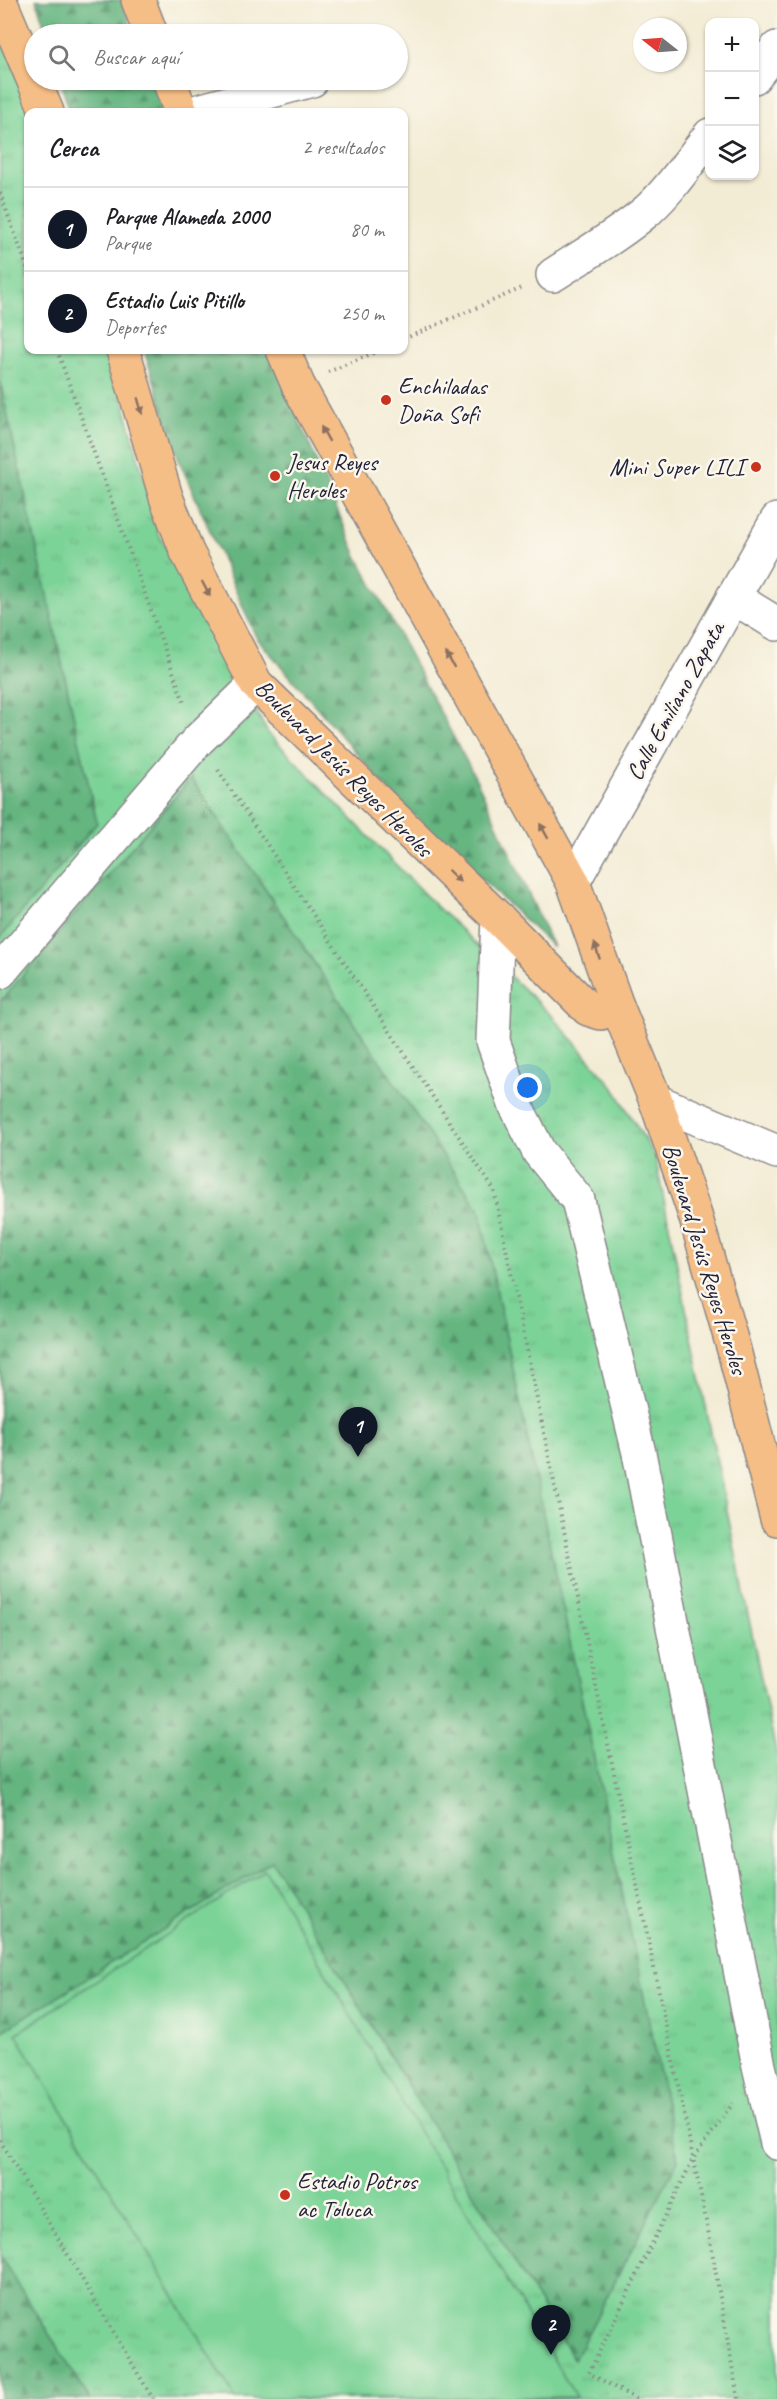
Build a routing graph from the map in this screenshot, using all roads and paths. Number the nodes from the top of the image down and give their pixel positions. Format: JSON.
{"nodes":[{"id":1,"x":138,"y":0,"type":"edge"},
{"id":2,"x":0,"y":1,"type":"edge"},
{"id":3,"x":147,"y":24,"type":"edge"},
{"id":4,"x":777,"y":48,"type":"edge"},
{"id":5,"x":24,"y":58,"type":"edge"},
{"id":6,"x":758,"y":72,"type":"edge"},
{"id":7,"x":38,"y":90,"type":"edge"},
{"id":8,"x":173,"y":90,"type":"edge"},
{"id":9,"x":275,"y":90,"type":"edge"},
{"id":10,"x":45,"y":108,"type":"edge"},
{"id":11,"x":180,"y":108,"type":"edge"},
{"id":12,"x":210,"y":108,"type":"edge"},
{"id":13,"x":705,"y":141,"type":"edge"},
{"id":14,"x":0,"y":193,"type":"edge"},
{"id":15,"x":24,"y":259,"type":"edge"},
{"id":16,"x":553,"y":275,"type":"joint"},
{"id":17,"x":408,"y":337,"type":"edge"},
{"id":18,"x":58,"y":354,"type":"edge"},
{"id":19,"x":124,"y":354,"type":"edge"},
{"id":20,"x":284,"y":354,"type":"edge"},
{"id":21,"x":371,"y":354,"type":"edge"},
{"id":22,"x":298,"y":385,"type":"junction"},
{"id":23,"x":777,"y":520,"type":"edge"},
{"id":24,"x":733,"y":597,"type":"junction"},
{"id":25,"x":777,"y":624,"type":"edge"},
{"id":26,"x":256,"y":684,"type":"junction"},
{"id":27,"x":198,"y":740,"type":"junction"},
{"id":28,"x":573,"y":882,"type":"junction"},
{"id":29,"x":498,"y":918,"type":"junction"},
{"id":30,"x":0,"y":972,"type":"edge"},
{"id":31,"x":617,"y":1006,"type":"junction"},
{"id":32,"x":656,"y":1101,"type":"junction"},
{"id":33,"x":777,"y":1152,"type":"edge"},
{"id":34,"x":777,"y":1519,"type":"edge"},
{"id":35,"x":759,"y":2066,"type":"junction"},
{"id":36,"x":0,"y":2140,"type":"edge"},
{"id":37,"x":777,"y":2143,"type":"edge"},
{"id":38,"x":693,"y":2159,"type":"junction"},
{"id":39,"x":153,"y":2399,"type":"edge"},
{"id":40,"x":636,"y":2399,"type":"edge"},
{"id":41,"x":738,"y":2399,"type":"edge"}],
"edges":[{"from":1,"to":3,"type":"main road"},
{"from":2,"to":5,"type":"main road"},
{"from":4,"to":6,"type":"street"},
{"from":7,"to":10,"type":"main road"},
{"from":8,"to":11,"type":"main road"},
{"from":9,"to":12,"type":"street"},
{"from":13,"to":16,"type":"street"},
{"from":14,"to":15,"type":"path"},
{"from":16,"to":17,"type":"path"},
{"from":18,"to":27,"type":"path"},
{"from":19,"to":26,"type":"main road","name":"Boulevard Jesús Reyes Heroles","one_way":true},
{"from":20,"to":22,"type":"main road","name":"Boulevard Jesús Reyes Heroles"},
{"from":21,"to":22,"type":"path"},
{"from":28,"to":22,"type":"main road","name":"Boulevard Jesús Reyes Heroles","one_way":true},
{"from":23,"to":24,"type":"street","name":"Calle Emiliano Zapata"},
{"from":24,"to":25,"type":"street"},
{"from":24,"to":28,"type":"street","name":"Calle Emiliano Zapata"},
{"from":26,"to":27,"type":"street"},
{"from":26,"to":29,"type":"main road","name":"Boulevard Jesús Reyes Heroles","one_way":true},
{"from":27,"to":30,"type":"street"},
{"from":27,"to":38,"type":"path"},
{"from":31,"to":28,"type":"main road","name":"Boulevard Jesús Reyes Heroles","one_way":true},
{"from":29,"to":31,"type":"main road","name":"Boulevard Jesús Reyes Heroles"},
{"from":29,"to":35,"type":"street"},
{"from":31,"to":32,"type":"main road","name":"Boulevard Jesús Reyes Heroles"},
{"from":32,"to":33,"type":"street"},
{"from":32,"to":34,"type":"main road","name":"Boulevard Jesús Reyes Heroles"},
{"from":35,"to":37,"type":"street"},
{"from":35,"to":38,"type":"path"},
{"from":36,"to":39,"type":"path"},
{"from":38,"to":40,"type":"path"},
{"from":38,"to":41,"type":"path"}]}
